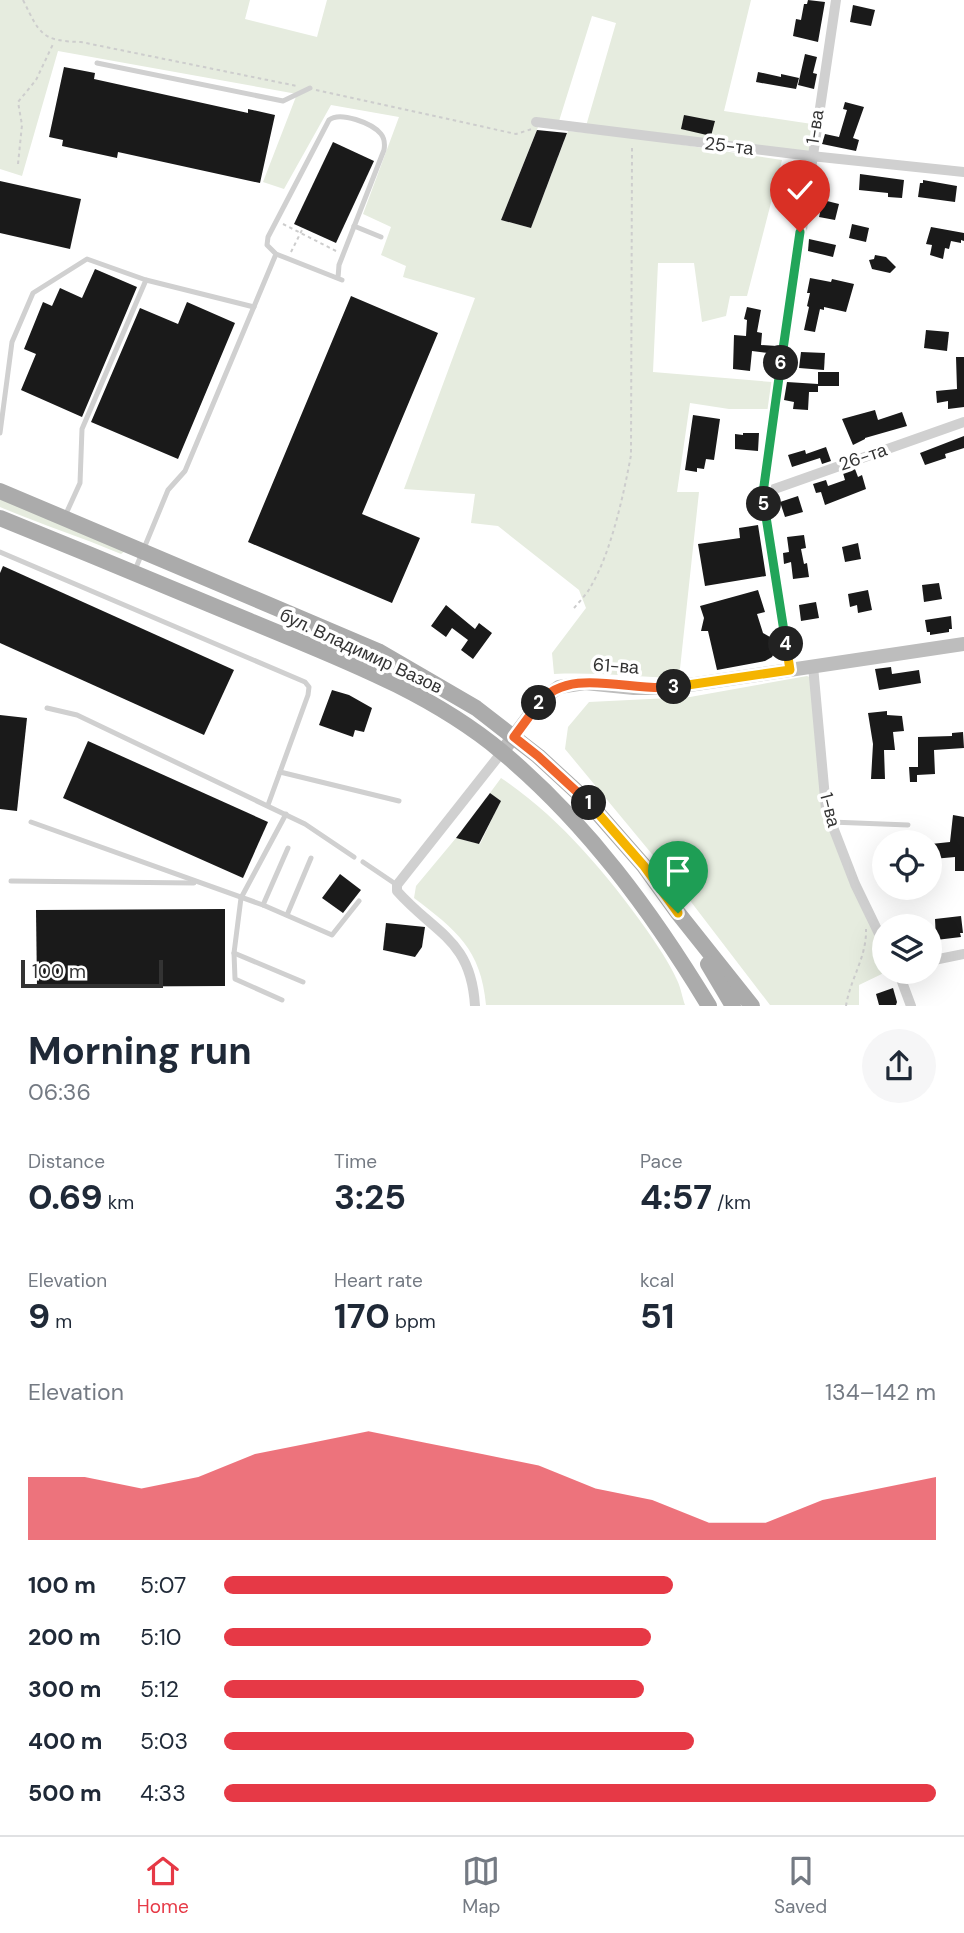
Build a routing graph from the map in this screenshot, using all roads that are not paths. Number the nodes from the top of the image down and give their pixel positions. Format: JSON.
{"nodes":[{"id":1,"x":835,"y":0,"type":"edge"},
{"id":2,"x":97,"y":64,"type":"dead end"},
{"id":3,"x":310,"y":88,"type":"road end"},
{"id":4,"x":536,"y":122,"type":"road end"},
{"id":5,"x":811,"y":156,"type":"junction"},
{"id":6,"x":964,"y":172,"type":"edge"},
{"id":7,"x":354,"y":226,"type":"junction"},
{"id":8,"x":381,"y":237,"type":"dead end"},
{"id":9,"x":276,"y":254,"type":"junction"},
{"id":10,"x":146,"y":280,"type":"junction"},
{"id":11,"x":254,"y":307,"type":"junction"},
{"id":12,"x":964,"y":422,"type":"edge"},
{"id":13,"x":0,"y":433,"type":"edge"},
{"id":14,"x":0,"y":491,"type":"edge"},
{"id":15,"x":763,"y":493,"type":"junction"},
{"id":16,"x":0,"y":518,"type":"edge"},
{"id":17,"x":64,"y":518,"type":"junction"},
{"id":18,"x":0,"y":552,"type":"edge"},
{"id":19,"x":143,"y":552,"type":"junction"},
{"id":20,"x":134,"y":573,"type":"junction"},
{"id":21,"x":964,"y":644,"type":"edge"},
{"id":22,"x":813,"y":666,"type":"junction"},
{"id":23,"x":790,"y":670,"type":"junction"},
{"id":24,"x":47,"y":708,"type":"dead end"},
{"id":25,"x":514,"y":737,"type":"junction"},
{"id":26,"x":502,"y":752,"type":"junction"},
{"id":27,"x":280,"y":772,"type":"junction"},
{"id":28,"x":399,"y":801,"type":"dead end"},
{"id":29,"x":268,"y":805,"type":"junction"},
{"id":30,"x":286,"y":814,"type":"junction"},
{"id":31,"x":31,"y":822,"type":"dead end"},
{"id":32,"x":831,"y":822,"type":"junction"},
{"id":33,"x":908,"y":825,"type":"dead end"},
{"id":34,"x":288,"y":848,"type":"dead end"},
{"id":35,"x":354,"y":857,"type":"dead end"},
{"id":36,"x":311,"y":858,"type":"dead end"},
{"id":37,"x":363,"y":862,"type":"dead end"},
{"id":38,"x":11,"y":881,"type":"dead end"},
{"id":39,"x":200,"y":883,"type":"junction"},
{"id":40,"x":397,"y":885,"type":"junction"},
{"id":41,"x":241,"y":898,"type":"junction"},
{"id":42,"x":359,"y":901,"type":"dead end"},
{"id":43,"x":263,"y":905,"type":"junction"},
{"id":44,"x":678,"y":913,"type":"junction"},
{"id":45,"x":287,"y":915,"type":"junction"},
{"id":46,"x":872,"y":919,"type":"edge"},
{"id":47,"x":234,"y":953,"type":"junction"},
{"id":48,"x":964,"y":954,"type":"edge"},
{"id":49,"x":942,"y":958,"type":"edge"},
{"id":50,"x":691,"y":977,"type":"junction"},
{"id":51,"x":303,"y":982,"type":"dead end"},
{"id":52,"x":903,"y":984,"type":"edge"},
{"id":53,"x":282,"y":1000,"type":"dead end"},
{"id":54,"x":475,"y":1006,"type":"edge"},
{"id":55,"x":696,"y":1006,"type":"edge"},
{"id":56,"x":709,"y":1006,"type":"edge"},
{"id":57,"x":733,"y":1006,"type":"edge"},
{"id":58,"x":752,"y":1006,"type":"edge"},
{"id":59,"x":911,"y":1006,"type":"edge"}],
"edges":[{"from":1,"to":5,"type":"street","name":"1-ва"},
{"from":2,"to":3,"type":"lane"},
{"from":4,"to":5,"type":"street","name":"25-та"},
{"from":5,"to":6,"type":"street","name":"25-та"},
{"from":5,"to":15,"type":"street","name":"1-ва"},
{"from":7,"to":8,"type":"lane"},
{"from":7,"to":9,"type":"lane"},
{"from":7,"to":9,"type":"lane"},
{"from":9,"to":11,"type":"lane"},
{"from":10,"to":11,"type":"lane"},
{"from":10,"to":13,"type":"lane"},
{"from":10,"to":17,"type":"lane"},
{"from":11,"to":19,"type":"lane"},
{"from":12,"to":15,"type":"street","name":"26-та"},
{"from":14,"to":17,"type":"main road","name":"бул. Владимир Вазов"},
{"from":15,"to":23,"type":"street","name":"1-ва"},
{"from":16,"to":20,"type":"main road","name":"бул. Владимир Вазов"},
{"from":17,"to":19,"type":"main road","name":"бул. Владимир Вазов"},
{"from":18,"to":27,"type":"lane"},
{"from":19,"to":20,"type":"lane"},
{"from":19,"to":25,"type":"main road","name":"бул. Владимир Вазов"},
{"from":20,"to":26,"type":"main road","name":"бул. Владимир Вазов"},
{"from":21,"to":22,"type":"street","name":"61-ва"},
{"from":22,"to":23,"type":"street","name":"61-ва"},
{"from":22,"to":32,"type":"street","name":"1-ва"},
{"from":23,"to":25,"type":"street","name":"61-ва"},
{"from":24,"to":29,"type":"lane"},
{"from":25,"to":26,"type":"street","name":"61-ва"},
{"from":25,"to":44,"type":"main road","name":"бул. Владимир Вазов"},
{"from":26,"to":40,"type":"street"},
{"from":26,"to":50,"type":"main road","name":"бул. Владимир Вазов"},
{"from":27,"to":28,"type":"lane"},
{"from":27,"to":29,"type":"lane"},
{"from":29,"to":30,"type":"lane"},
{"from":30,"to":35,"type":"lane"},
{"from":30,"to":41,"type":"lane"},
{"from":31,"to":39,"type":"lane"},
{"from":32,"to":33,"type":"lane"},
{"from":32,"to":46,"type":"street","name":"1-ва"},
{"from":34,"to":43,"type":"lane"},
{"from":36,"to":45,"type":"lane"},
{"from":37,"to":40,"type":"lane"},
{"from":38,"to":39,"type":"lane"},
{"from":39,"to":41,"type":"lane"},
{"from":40,"to":54,"type":"street"},
{"from":41,"to":43,"type":"lane"},
{"from":41,"to":47,"type":"lane"},
{"from":42,"to":45,"type":"lane"},
{"from":43,"to":45,"type":"lane"},
{"from":44,"to":57,"type":"main road"},
{"from":44,"to":58,"type":"main road"},
{"from":47,"to":51,"type":"lane"},
{"from":47,"to":53,"type":"lane"},
{"from":48,"to":49,"type":"street"},
{"from":50,"to":55,"type":"main road"},
{"from":50,"to":56,"type":"main road","name":"бул. Владимир Вазов"},
{"from":52,"to":59,"type":"street"}]}
